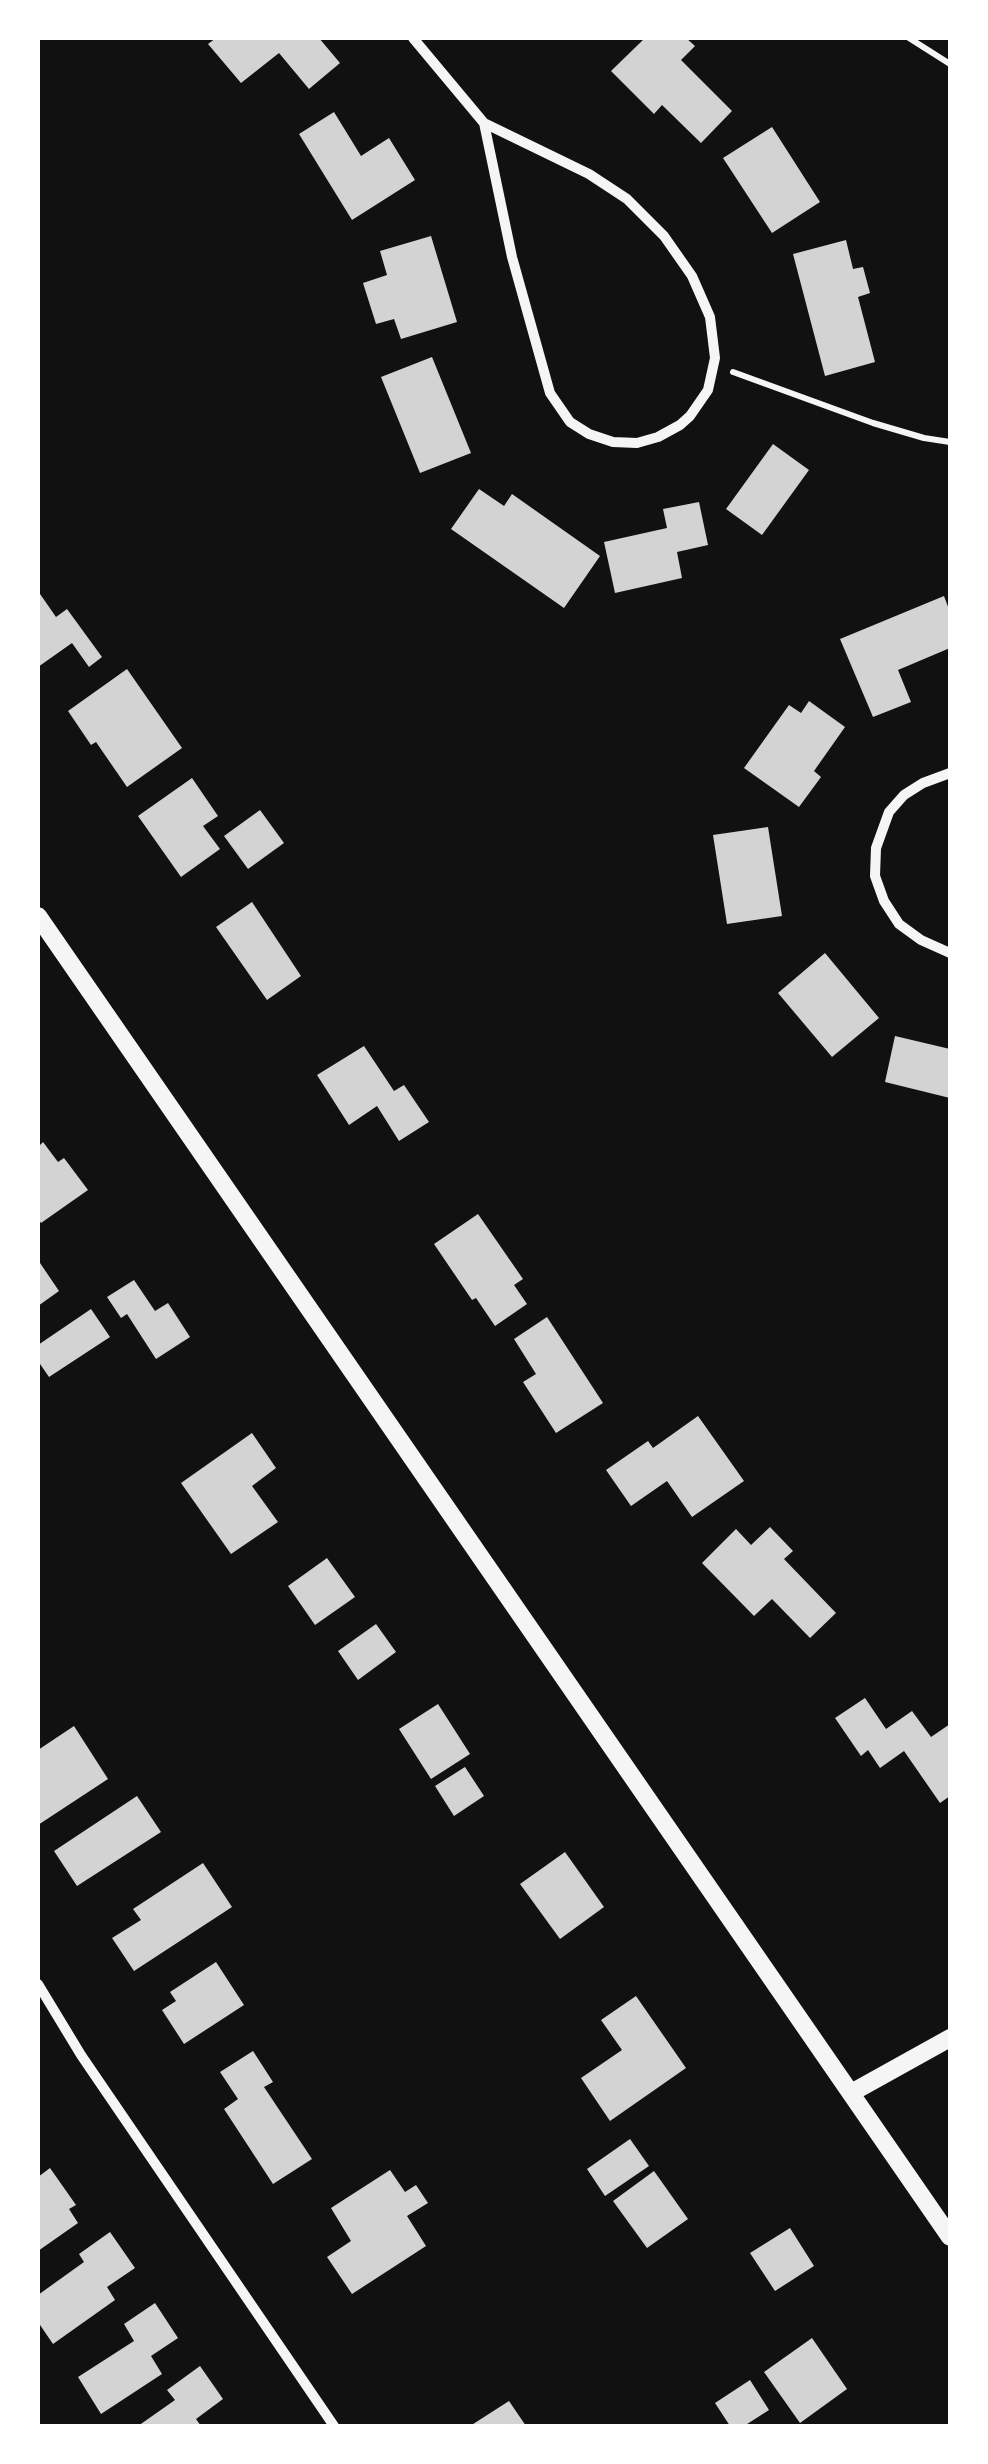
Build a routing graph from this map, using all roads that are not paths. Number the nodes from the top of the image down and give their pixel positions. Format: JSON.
{"nodes":[{"id":1,"x":413,"y":38,"type":"edge"},
{"id":2,"x":484,"y":123,"type":"junction"},
{"id":3,"x":950,"y":773,"type":"edge"},
{"id":4,"x":38,"y":916,"type":"edge"},
{"id":5,"x":950,"y":954,"type":"edge"},
{"id":6,"x":38,"y":1984,"type":"edge"},
{"id":7,"x":950,"y":2038,"type":"edge"},
{"id":8,"x":852,"y":2093,"type":"junction"},
{"id":9,"x":950,"y":2237,"type":"edge"},
{"id":10,"x":334,"y":2426,"type":"edge"}],
"edges":[{"from":1,"to":2,"type":"street"},
{"from":2,"to":2,"type":"street"},
{"from":3,"to":5,"type":"street"},
{"from":4,"to":8,"type":"street"},
{"from":6,"to":10,"type":"street"},
{"from":7,"to":8,"type":"street"},
{"from":8,"to":9,"type":"street"}]}
